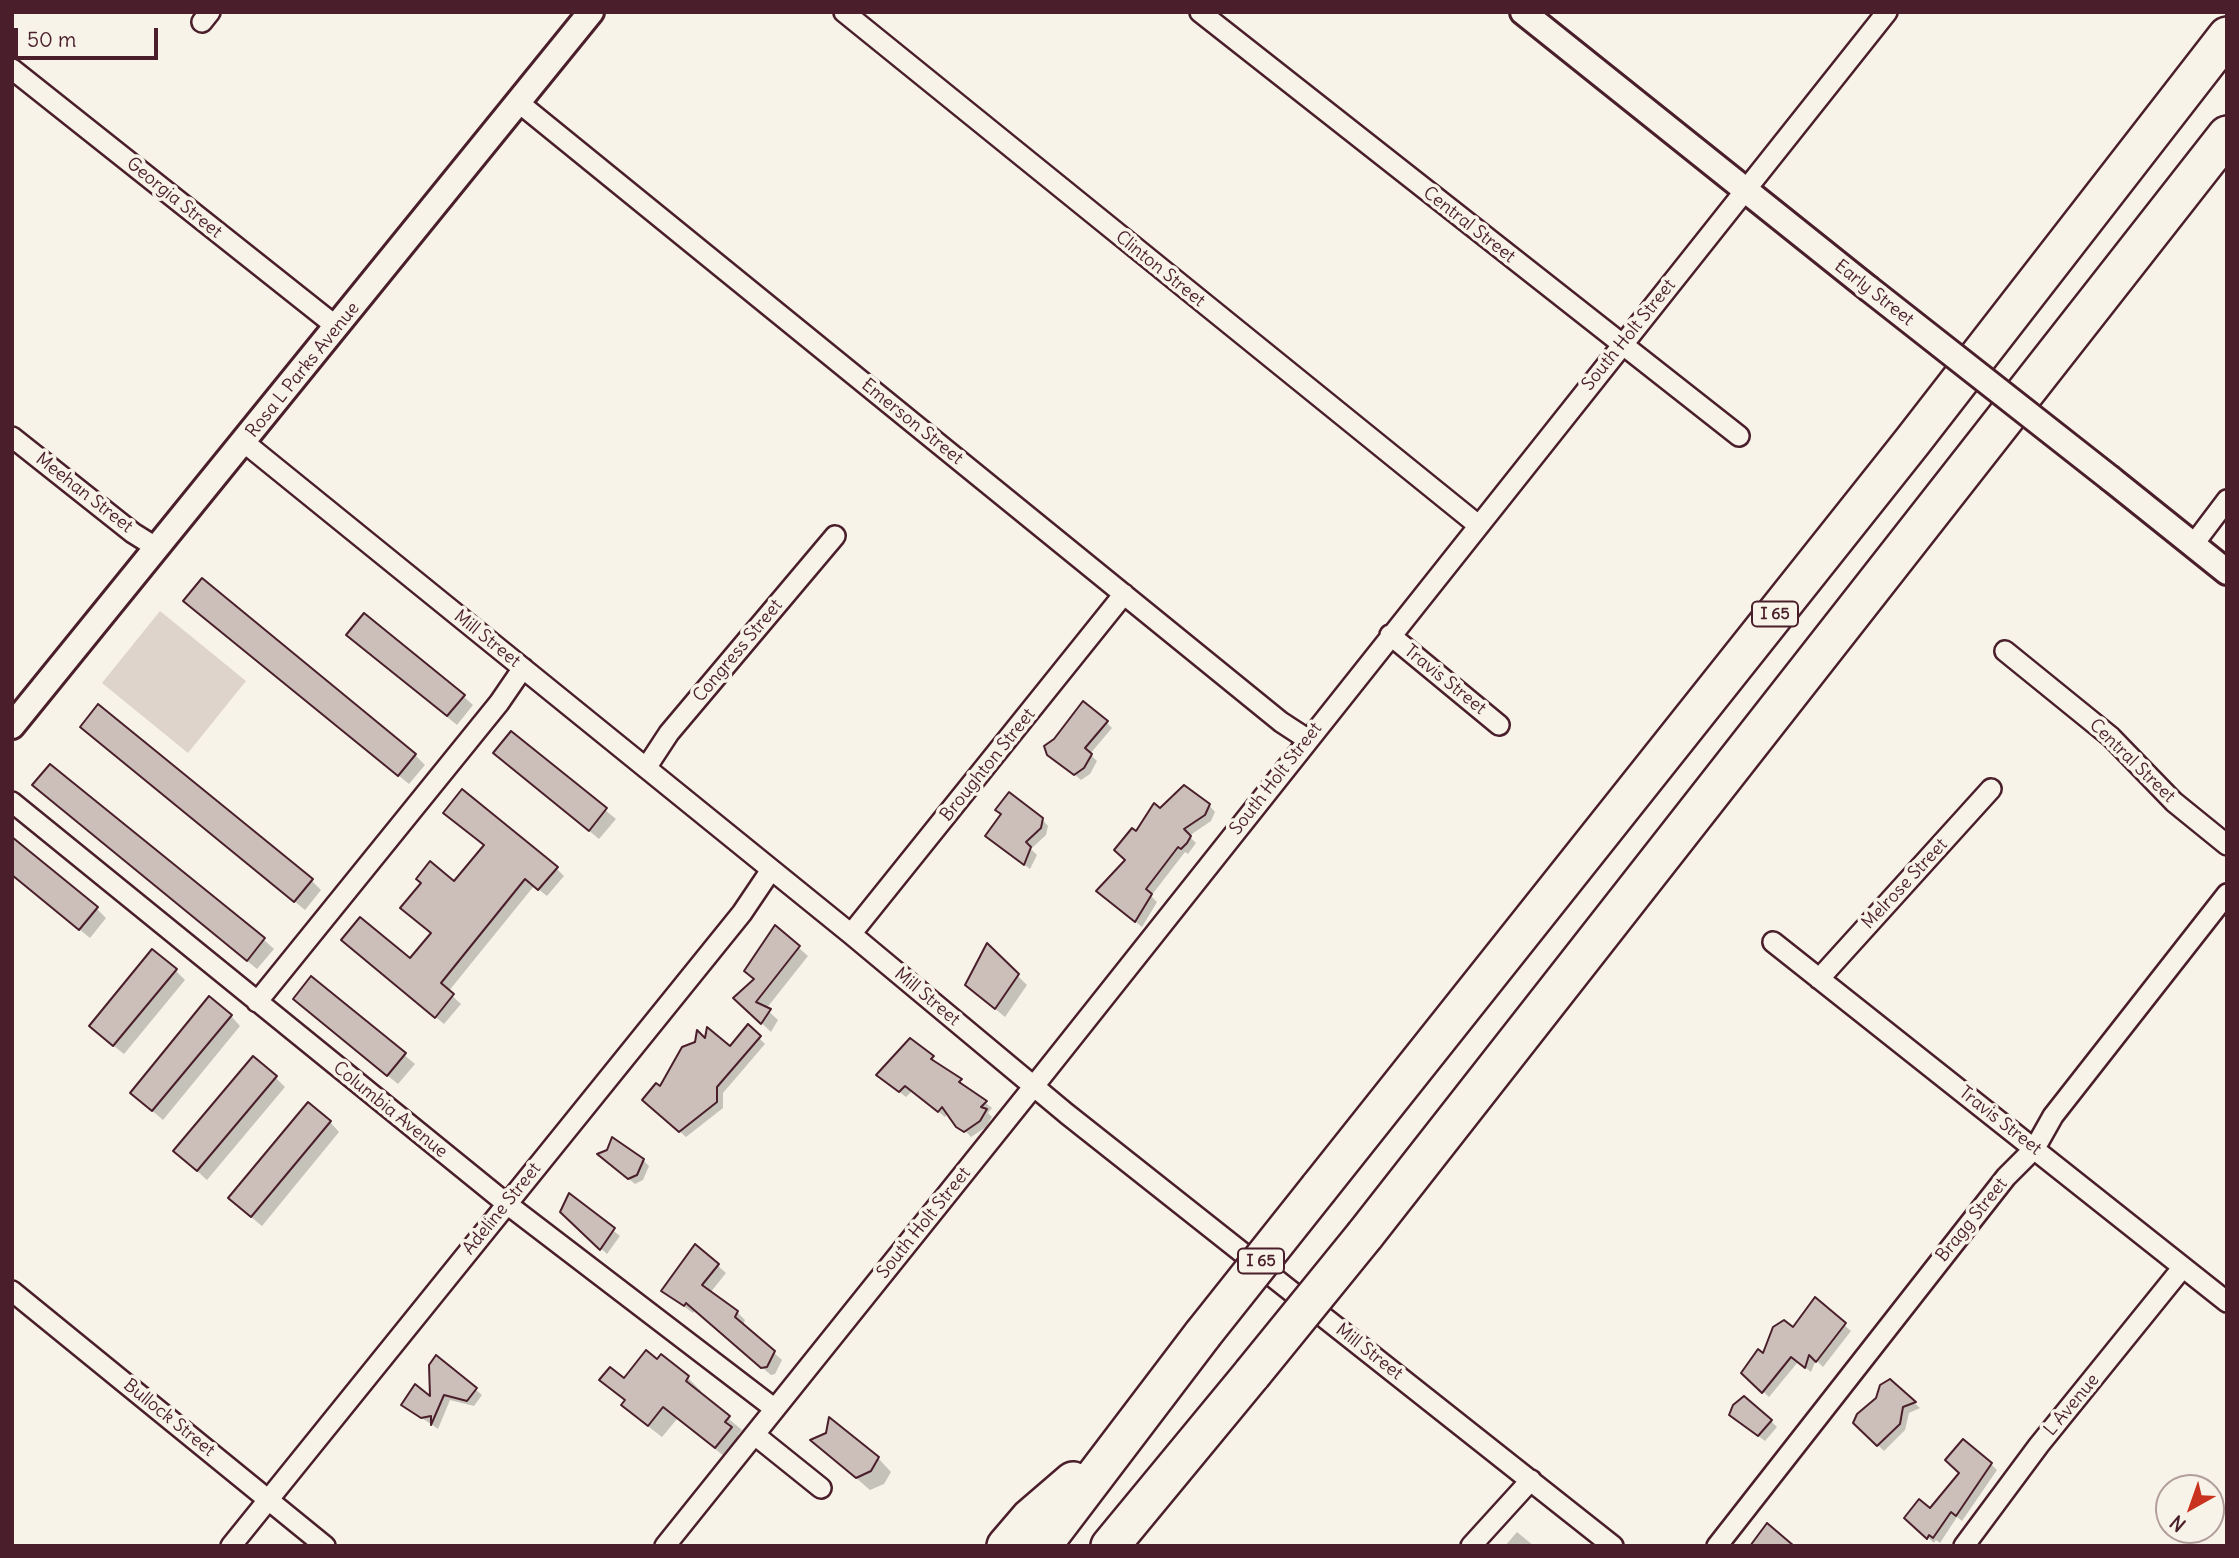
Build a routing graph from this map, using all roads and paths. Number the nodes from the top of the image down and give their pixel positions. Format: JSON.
{"nodes":[{"id":1,"x":591,"y":12,"type":"edge"},
{"id":2,"x":844,"y":12,"type":"edge"},
{"id":3,"x":1200,"y":12,"type":"edge"},
{"id":4,"x":1523,"y":12,"type":"edge"},
{"id":5,"x":1887,"y":12,"type":"edge"},
{"id":6,"x":2227,"y":36,"type":"edge"},
{"id":7,"x":12,"y":69,"type":"edge"},
{"id":8,"x":518,"y":102,"type":"junction"},
{"id":9,"x":2227,"y":135,"type":"edge"},
{"id":10,"x":1744,"y":190,"type":"junction"},
{"id":11,"x":337,"y":327,"type":"junction"},
{"id":12,"x":1622,"y":343,"type":"junction"},
{"id":13,"x":1739,"y":436,"type":"dead end"},
{"id":14,"x":12,"y":437,"type":"edge"},
{"id":15,"x":245,"y":443,"type":"junction"},
{"id":16,"x":2227,"y":500,"type":"edge"},
{"id":17,"x":1478,"y":525,"type":"junction"},
{"id":18,"x":835,"y":536,"type":"dead end"},
{"id":19,"x":2193,"y":545,"type":"junction"},
{"id":20,"x":157,"y":548,"type":"junction"},
{"id":21,"x":2227,"y":572,"type":"edge"},
{"id":22,"x":1124,"y":594,"type":"junction"},
{"id":23,"x":1390,"y":635,"type":"junction"},
{"id":24,"x":2005,"y":651,"type":"dead end"},
{"id":25,"x":523,"y":668,"type":"junction"},
{"id":26,"x":12,"y":726,"type":"edge"},
{"id":27,"x":1499,"y":726,"type":"dead end"},
{"id":28,"x":1307,"y":739,"type":"junction"},
{"id":29,"x":646,"y":768,"type":"junction"},
{"id":30,"x":1991,"y":789,"type":"dead end"},
{"id":31,"x":12,"y":802,"type":"edge"},
{"id":32,"x":2227,"y":845,"type":"edge"},
{"id":33,"x":771,"y":870,"type":"junction"},
{"id":34,"x":2227,"y":894,"type":"edge"},
{"id":35,"x":850,"y":934,"type":"junction"},
{"id":36,"x":1773,"y":942,"type":"dead end"},
{"id":37,"x":1819,"y":979,"type":"junction"},
{"id":38,"x":257,"y":1002,"type":"junction"},
{"id":39,"x":1034,"y":1086,"type":"junction"},
{"id":40,"x":2035,"y":1148,"type":"junction"},
{"id":41,"x":507,"y":1204,"type":"junction"},
{"id":42,"x":2183,"y":1267,"type":"junction"},
{"id":43,"x":12,"y":1291,"type":"edge"},
{"id":44,"x":2227,"y":1302,"type":"edge"},
{"id":45,"x":775,"y":1409,"type":"junction"},
{"id":46,"x":1133,"y":1431,"type":"junction"},
{"id":47,"x":755,"y":1435,"type":"junction"},
{"id":48,"x":1184,"y":1456,"type":"junction"},
{"id":49,"x":1531,"y":1480,"type":"junction"},
{"id":50,"x":821,"y":1488,"type":"dead end"},
{"id":51,"x":268,"y":1499,"type":"junction"},
{"id":52,"x":231,"y":1546,"type":"edge"},
{"id":53,"x":325,"y":1546,"type":"edge"},
{"id":54,"x":665,"y":1546,"type":"edge"},
{"id":55,"x":1006,"y":1546,"type":"edge"},
{"id":56,"x":1042,"y":1546,"type":"edge"},
{"id":57,"x":1110,"y":1546,"type":"edge"},
{"id":58,"x":1133,"y":1546,"type":"edge"},
{"id":59,"x":1471,"y":1546,"type":"edge"},
{"id":60,"x":1613,"y":1546,"type":"edge"},
{"id":61,"x":1717,"y":1546,"type":"edge"},
{"id":62,"x":1964,"y":1546,"type":"edge"}],
"edges":[{"from":1,"to":8,"type":"street","name":"Rosa L Parks Avenue"},
{"from":2,"to":17,"type":"street","name":"Clinton Street"},
{"from":3,"to":12,"type":"street","name":"Central Street"},
{"from":4,"to":10,"type":"street","name":"Early Street"},
{"from":5,"to":10,"type":"street","name":"South Holt Street"},
{"from":6,"to":46,"type":"highway","number":"I 65","bridge":true},
{"from":7,"to":11,"type":"street","name":"Georgia Street"},
{"from":8,"to":11,"type":"street","name":"Rosa L Parks Avenue"},
{"from":8,"to":22,"type":"street","name":"Emerson Street"},
{"from":9,"to":48,"type":"highway","bridge":true},
{"from":10,"to":12,"type":"street","name":"South Holt Street"},
{"from":10,"to":19,"type":"street","name":"Early Street","bridge":true},
{"from":11,"to":15,"type":"street","name":"Rosa L Parks Avenue"},
{"from":12,"to":13,"type":"street","name":"Central Street"},
{"from":12,"to":17,"type":"street","name":"South Holt Street"},
{"from":14,"to":20,"type":"street","name":"Meehan Street"},
{"from":15,"to":20,"type":"street","name":"Rosa L Parks Avenue"},
{"from":15,"to":25,"type":"street","name":"Mill Street"},
{"from":16,"to":19,"type":"street"},
{"from":17,"to":23,"type":"street","name":"South Holt Street"},
{"from":18,"to":29,"type":"street","name":"Congress Street"},
{"from":19,"to":21,"type":"street","name":"Early Street"},
{"from":20,"to":26,"type":"street","name":"Rosa L Parks Avenue"},
{"from":22,"to":28,"type":"street","name":"Emerson Street"},
{"from":22,"to":35,"type":"street","name":"Broughton Street"},
{"from":23,"to":27,"type":"street","name":"Travis Street"},
{"from":23,"to":28,"type":"street","name":"South Holt Street"},
{"from":24,"to":32,"type":"street","name":"Central Street"},
{"from":25,"to":29,"type":"street","name":"Mill Street"},
{"from":25,"to":38,"type":"street"},
{"from":28,"to":39,"type":"street","name":"South Holt Street"},
{"from":29,"to":33,"type":"street","name":"Mill Street"},
{"from":30,"to":37,"type":"street","name":"Melrose Street"},
{"from":31,"to":38,"type":"street","name":"Columbia Avenue"},
{"from":33,"to":35,"type":"street","name":"Mill Street"},
{"from":33,"to":41,"type":"street","name":"Adeline Street"},
{"from":34,"to":40,"type":"street","name":"Bragg Street"},
{"from":35,"to":39,"type":"street","name":"Mill Street"},
{"from":36,"to":37,"type":"street","name":"Travis Street"},
{"from":37,"to":40,"type":"street","name":"Travis Street"},
{"from":38,"to":41,"type":"street","name":"Columbia Avenue"},
{"from":39,"to":45,"type":"street","name":"South Holt Street"},
{"from":39,"to":49,"type":"street","name":"Mill Street"},
{"from":40,"to":42,"type":"street","name":"Travis Street"},
{"from":40,"to":61,"type":"street","name":"Bragg Street"},
{"from":41,"to":45,"type":"street","name":"Columbia Avenue"},
{"from":41,"to":51,"type":"street","name":"Adeline Street"},
{"from":42,"to":44,"type":"street","name":"Travis Street"},
{"from":42,"to":62,"type":"street","name":"L Avenue"},
{"from":43,"to":51,"type":"street","name":"Bullock Street"},
{"from":45,"to":47,"type":"street","name":"South Holt Street"},
{"from":46,"to":55,"type":"highway"},
{"from":46,"to":56,"type":"highway","number":"I 65"},
{"from":47,"to":50,"type":"street"},
{"from":47,"to":54,"type":"street","name":"South Holt Street"},
{"from":48,"to":57,"type":"highway"},
{"from":48,"to":58,"type":"highway"},
{"from":49,"to":59,"type":"street"},
{"from":49,"to":60,"type":"street","name":"Mill Street"},
{"from":51,"to":52,"type":"street","name":"Adeline Street"},
{"from":51,"to":53,"type":"street","name":"Bullock Street"}]}
